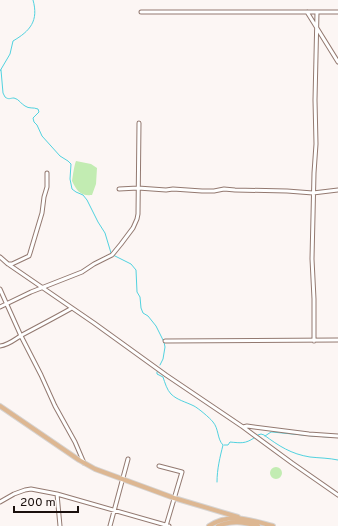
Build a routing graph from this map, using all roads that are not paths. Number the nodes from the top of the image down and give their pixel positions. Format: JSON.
{"nodes":[{"id":1,"x":141,"y":12,"type":"dead end"},
{"id":2,"x":307,"y":12,"type":"junction"},
{"id":3,"x":317,"y":12,"type":"junction"},
{"id":4,"x":338,"y":12,"type":"edge"},
{"id":5,"x":316,"y":27,"type":"junction"},
{"id":6,"x":338,"y":62,"type":"edge"},
{"id":7,"x":139,"y":123,"type":"dead end"},
{"id":8,"x":47,"y":173,"type":"dead end"},
{"id":9,"x":138,"y":188,"type":"junction"},
{"id":10,"x":119,"y":189,"type":"dead end"},
{"id":11,"x":338,"y":190,"type":"edge"},
{"id":12,"x":313,"y":193,"type":"junction"},
{"id":13,"x":0,"y":257,"type":"edge"},
{"id":14,"x":8,"y":264,"type":"junction"},
{"id":15,"x":42,"y":288,"type":"junction"},
{"id":16,"x":0,"y":289,"type":"edge"},
{"id":17,"x":6,"y":304,"type":"junction"},
{"id":18,"x":0,"y":307,"type":"edge"},
{"id":19,"x":72,"y":308,"type":"junction"},
{"id":20,"x":21,"y":336,"type":"junction"},
{"id":21,"x":338,"y":340,"type":"edge"},
{"id":22,"x":165,"y":341,"type":"dead end"},
{"id":23,"x":314,"y":341,"type":"junction"},
{"id":24,"x":0,"y":346,"type":"edge"},
{"id":25,"x":0,"y":406,"type":"edge"},
{"id":26,"x":244,"y":427,"type":"junction"},
{"id":27,"x":338,"y":436,"type":"edge"},
{"id":28,"x":128,"y":459,"type":"dead end"},
{"id":29,"x":84,"y":462,"type":"junction"},
{"id":30,"x":160,"y":466,"type":"dead end"},
{"id":31,"x":122,"y":479,"type":"junction"},
{"id":32,"x":57,"y":494,"type":"junction"},
{"id":33,"x":338,"y":495,"type":"edge"},
{"id":34,"x":174,"y":498,"type":"junction"},
{"id":35,"x":0,"y":502,"type":"edge"},
{"id":36,"x":113,"y":511,"type":"junction"},
{"id":37,"x":238,"y":517,"type":"junction"},
{"id":38,"x":60,"y":526,"type":"edge"},
{"id":39,"x":110,"y":526,"type":"edge"},
{"id":40,"x":167,"y":526,"type":"edge"},
{"id":41,"x":209,"y":526,"type":"edge"},
{"id":42,"x":218,"y":526,"type":"edge"},
{"id":43,"x":258,"y":526,"type":"edge"},
{"id":44,"x":272,"y":526,"type":"edge"}],
"edges":[{"from":1,"to":2,"type":"street"},
{"from":2,"to":3,"type":"street"},
{"from":2,"to":5,"type":"street"},
{"from":3,"to":4,"type":"street"},
{"from":3,"to":5,"type":"street"},
{"from":5,"to":6,"type":"street"},
{"from":5,"to":12,"type":"street"},
{"from":7,"to":9,"type":"street"},
{"from":8,"to":14,"type":"street"},
{"from":9,"to":10,"type":"street"},
{"from":9,"to":12,"type":"street"},
{"from":9,"to":15,"type":"street"},
{"from":11,"to":12,"type":"street"},
{"from":12,"to":23,"type":"street"},
{"from":13,"to":14,"type":"street"},
{"from":14,"to":15,"type":"street"},
{"from":15,"to":17,"type":"street"},
{"from":15,"to":19,"type":"street"},
{"from":16,"to":17,"type":"street"},
{"from":17,"to":18,"type":"street"},
{"from":17,"to":20,"type":"street"},
{"from":19,"to":20,"type":"street"},
{"from":19,"to":26,"type":"street"},
{"from":20,"to":24,"type":"street"},
{"from":20,"to":29,"type":"street"},
{"from":21,"to":23,"type":"street"},
{"from":22,"to":23,"type":"street"},
{"from":25,"to":29,"type":"main road"},
{"from":26,"to":27,"type":"street"},
{"from":26,"to":33,"type":"street"},
{"from":28,"to":31,"type":"street"},
{"from":29,"to":31,"type":"main road"},
{"from":30,"to":34,"type":"street"},
{"from":31,"to":34,"type":"main road"},
{"from":31,"to":36,"type":"street"},
{"from":32,"to":35,"type":"street"},
{"from":32,"to":36,"type":"street"},
{"from":32,"to":38,"type":"street"},
{"from":34,"to":37,"type":"main road"},
{"from":34,"to":40,"type":"street"},
{"from":36,"to":39,"type":"street"},
{"from":36,"to":40,"type":"street"},
{"from":37,"to":41,"type":"main road"},
{"from":37,"to":44,"type":"main road"},
{"from":42,"to":43,"type":"main road"}]}
